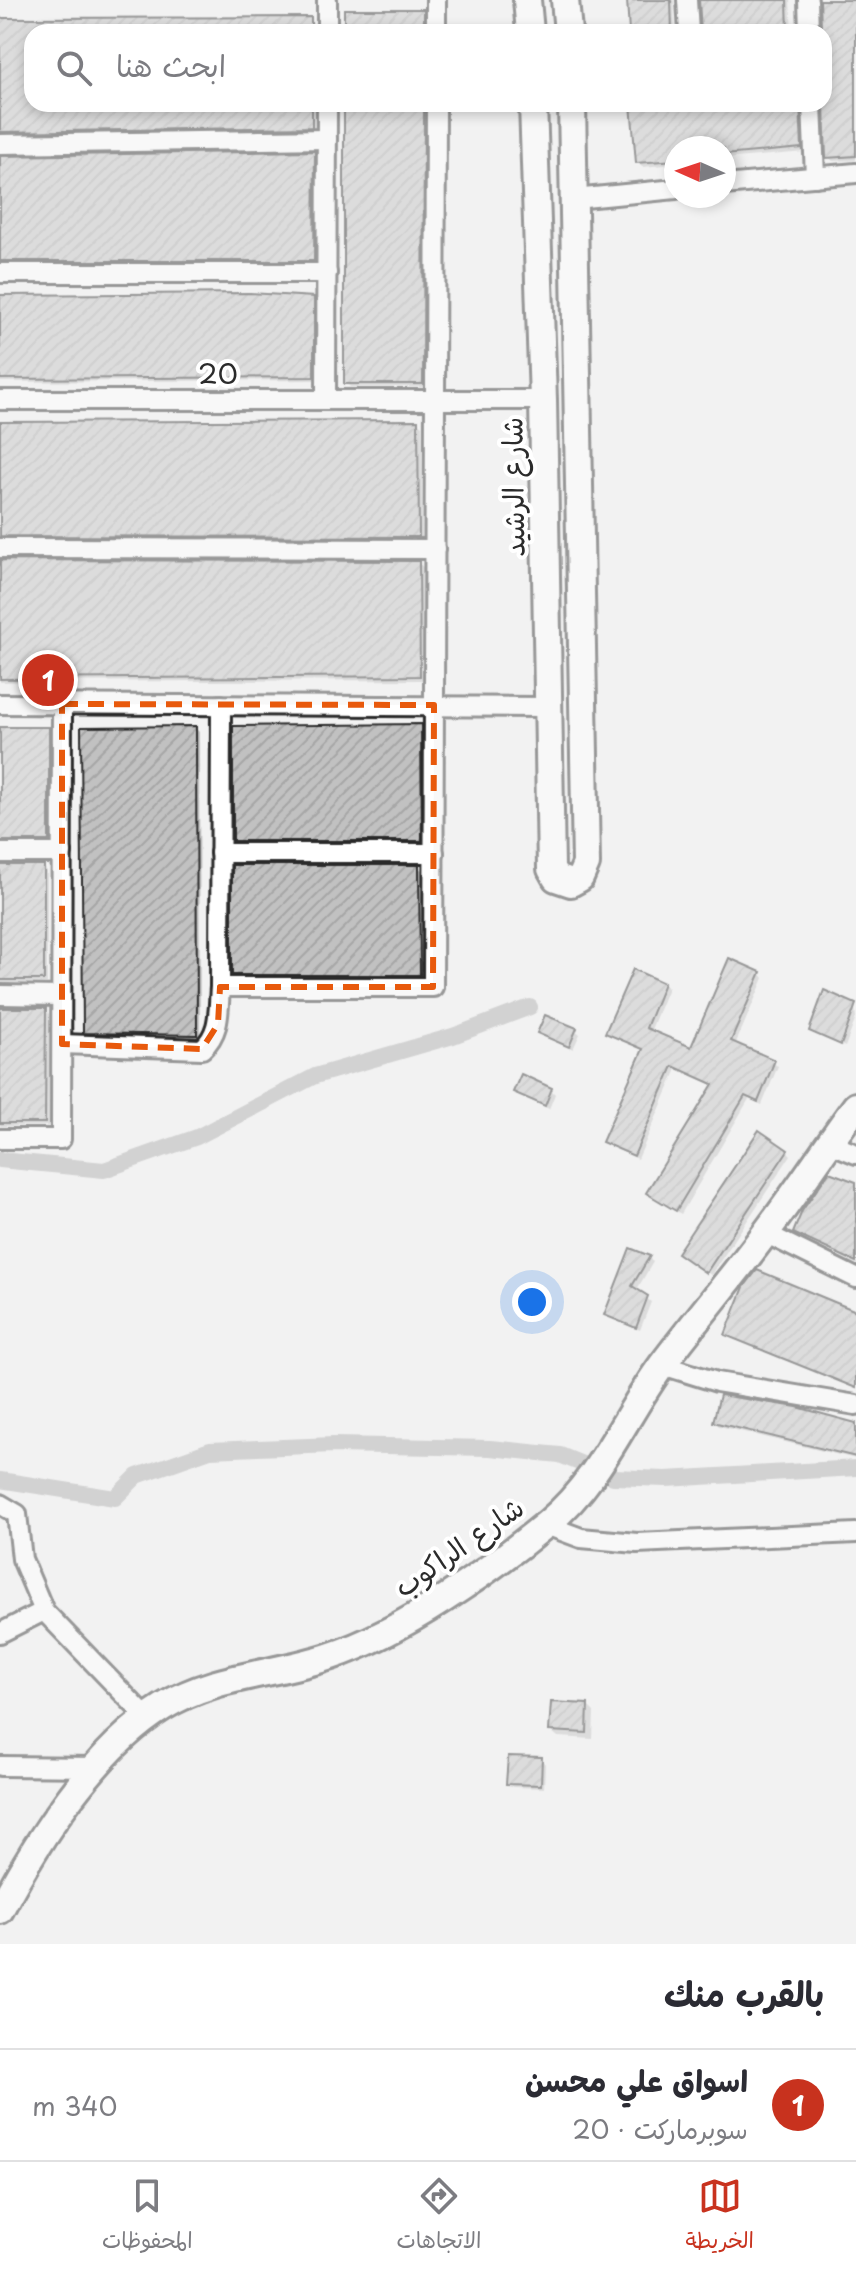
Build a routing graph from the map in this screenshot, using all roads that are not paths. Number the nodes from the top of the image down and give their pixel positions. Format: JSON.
{"nodes":[{"id":1,"x":327,"y":0,"type":"edge"},
{"id":2,"x":436,"y":0,"type":"edge"},
{"id":3,"x":527,"y":0,"type":"edge"},
{"id":4,"x":565,"y":0,"type":"edge"},
{"id":5,"x":687,"y":0,"type":"edge"},
{"id":6,"x":808,"y":0,"type":"edge"},
{"id":7,"x":327,"y":24,"type":"edge"},
{"id":8,"x":436,"y":24,"type":"edge"},
{"id":9,"x":529,"y":24,"type":"edge"},
{"id":10,"x":567,"y":24,"type":"edge"},
{"id":11,"x":688,"y":24,"type":"edge"},
{"id":12,"x":809,"y":24,"type":"edge"},
{"id":13,"x":327,"y":112,"type":"edge"},
{"id":14,"x":436,"y":112,"type":"edge"},
{"id":15,"x":533,"y":112,"type":"edge"},
{"id":16,"x":572,"y":112,"type":"edge"},
{"id":17,"x":812,"y":112,"type":"edge"},
{"id":18,"x":327,"y":139,"type":"junction"},
{"id":19,"x":0,"y":144,"type":"edge"},
{"id":20,"x":856,"y":173,"type":"edge"},
{"id":21,"x":815,"y":177,"type":"junction"},
{"id":22,"x":736,"y":184,"type":"edge"},
{"id":23,"x":664,"y":190,"type":"edge"},
{"id":24,"x":574,"y":199,"type":"junction"},
{"id":25,"x":0,"y":273,"type":"edge"},
{"id":26,"x":327,"y":273,"type":"junction"},
{"id":27,"x":0,"y":400,"type":"edge"},
{"id":28,"x":326,"y":400,"type":"junction"},
{"id":29,"x":543,"y":400,"type":"junction"},
{"id":30,"x":577,"y":400,"type":"junction"},
{"id":31,"x":435,"y":401,"type":"junction"},
{"id":32,"x":0,"y":548,"type":"edge"},
{"id":33,"x":435,"y":549,"type":"junction"},
{"id":34,"x":0,"y":704,"type":"edge"},
{"id":35,"x":62,"y":704,"type":"junction"},
{"id":36,"x":221,"y":705,"type":"junction"},
{"id":37,"x":434,"y":705,"type":"junction"},
{"id":38,"x":548,"y":707,"type":"junction"},
{"id":39,"x":0,"y":853,"type":"edge"},
{"id":40,"x":62,"y":853,"type":"junction"},
{"id":41,"x":220,"y":853,"type":"junction"},
{"id":42,"x":434,"y":853,"type":"junction"},
{"id":43,"x":220,"y":987,"type":"junction"},
{"id":44,"x":0,"y":995,"type":"edge"},
{"id":45,"x":61,"y":996,"type":"junction"},
{"id":46,"x":62,"y":1044,"type":"junction"},
{"id":47,"x":856,"y":1106,"type":"edge"},
{"id":48,"x":0,"y":1139,"type":"edge"},
{"id":49,"x":829,"y":1143,"type":"junction"},
{"id":50,"x":856,"y":1154,"type":"edge"},
{"id":51,"x":765,"y":1233,"type":"junction"},
{"id":52,"x":856,"y":1278,"type":"edge"},
{"id":53,"x":662,"y":1365,"type":"junction"},
{"id":54,"x":856,"y":1405,"type":"edge"},
{"id":55,"x":0,"y":1504,"type":"edge"},
{"id":56,"x":546,"y":1525,"type":"junction"},
{"id":57,"x":856,"y":1533,"type":"edge"},
{"id":58,"x":44,"y":1611,"type":"junction"},
{"id":59,"x":0,"y":1633,"type":"edge"},
{"id":60,"x":147,"y":1718,"type":"junction"},
{"id":61,"x":0,"y":1766,"type":"edge"},
{"id":62,"x":98,"y":1767,"type":"junction"},
{"id":63,"x":0,"y":1910,"type":"edge"}],
"edges":[{"from":1,"to":7,"type":"street"},
{"from":2,"to":8,"type":"street"},
{"from":3,"to":9,"type":"street"},
{"from":4,"to":10,"type":"street"},
{"from":5,"to":11,"type":"street"},
{"from":6,"to":12,"type":"street"},
{"from":13,"to":18,"type":"street"},
{"from":14,"to":31,"type":"street"},
{"from":15,"to":29,"type":"street","name":"شارع الرشيد"},
{"from":16,"to":24,"type":"street"},
{"from":17,"to":21,"type":"street"},
{"from":18,"to":19,"type":"street"},
{"from":18,"to":26,"type":"street"},
{"from":20,"to":21,"type":"street"},
{"from":21,"to":22,"type":"street"},
{"from":23,"to":24,"type":"street"},
{"from":24,"to":30,"type":"street"},
{"from":25,"to":26,"type":"street"},
{"from":26,"to":28,"type":"street"},
{"from":27,"to":28,"type":"street","name":"20"},
{"from":28,"to":31,"type":"street","name":"20"},
{"from":29,"to":30,"type":"street"},
{"from":29,"to":31,"type":"street","name":"20"},
{"from":29,"to":38,"type":"street","name":"شارع الرشيد"},
{"from":30,"to":38,"type":"street","name":"شارع الرشيد"},
{"from":31,"to":33,"type":"street"},
{"from":32,"to":33,"type":"street"},
{"from":33,"to":37,"type":"street"},
{"from":34,"to":35,"type":"street"},
{"from":35,"to":36,"type":"street"},
{"from":35,"to":40,"type":"street"},
{"from":36,"to":37,"type":"street"},
{"from":36,"to":41,"type":"street"},
{"from":37,"to":38,"type":"street"},
{"from":37,"to":42,"type":"street"},
{"from":39,"to":40,"type":"street"},
{"from":40,"to":45,"type":"street"},
{"from":41,"to":42,"type":"street"},
{"from":41,"to":43,"type":"street"},
{"from":42,"to":43,"type":"street"},
{"from":43,"to":46,"type":"street"},
{"from":44,"to":45,"type":"street"},
{"from":45,"to":46,"type":"street"},
{"from":46,"to":48,"type":"street"},
{"from":47,"to":49,"type":"street","name":"شارع الراكوب"},
{"from":49,"to":50,"type":"street"},
{"from":49,"to":51,"type":"street","name":"شارع الراكوب"},
{"from":51,"to":52,"type":"street"},
{"from":51,"to":53,"type":"street","name":"شارع الراكوب"},
{"from":53,"to":54,"type":"street"},
{"from":53,"to":56,"type":"street","name":"شارع الراكوب"},
{"from":55,"to":58,"type":"street"},
{"from":56,"to":57,"type":"street"},
{"from":56,"to":60,"type":"street","name":"شارع الراكوب"},
{"from":58,"to":59,"type":"street"},
{"from":58,"to":60,"type":"street"},
{"from":60,"to":62,"type":"street","name":"شارع الراكوب"},
{"from":61,"to":62,"type":"street"},
{"from":62,"to":63,"type":"street","name":"شارع الراكوب"}]}
